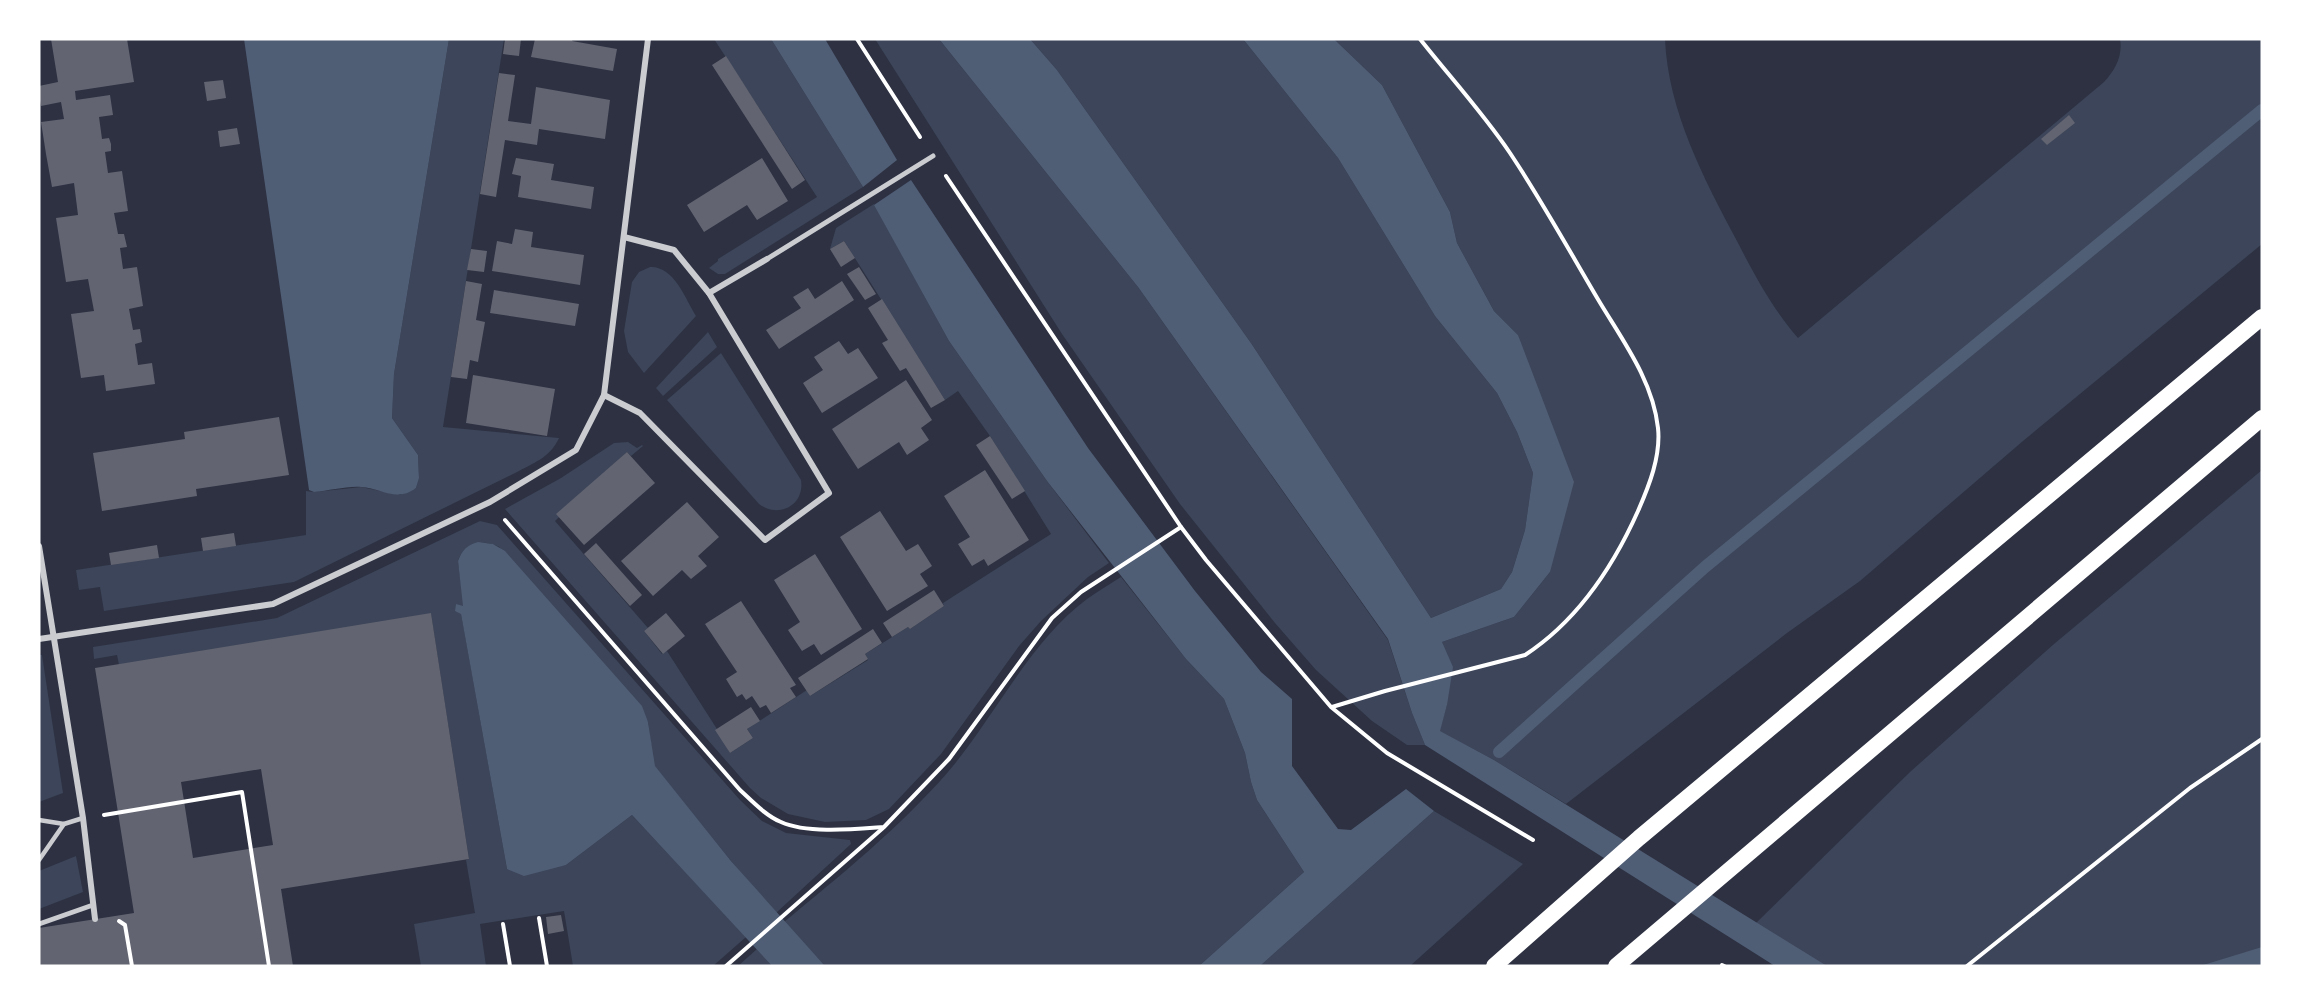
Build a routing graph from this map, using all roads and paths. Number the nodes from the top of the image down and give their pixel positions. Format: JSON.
{"nodes":[{"id":1,"x":648,"y":39,"type":"edge"},
{"id":2,"x":857,"y":39,"type":"edge"},
{"id":3,"x":1420,"y":39,"type":"edge"},
{"id":4,"x":933,"y":156,"type":"junction"},
{"id":5,"x":624,"y":237,"type":"junction"},
{"id":6,"x":767,"y":259,"type":"joint"},
{"id":7,"x":709,"y":293,"type":"junction"},
{"id":8,"x":2262,"y":317,"type":"edge"},
{"id":9,"x":604,"y":395,"type":"junction"},
{"id":10,"x":2262,"y":418,"type":"edge"},
{"id":11,"x":490,"y":502,"type":"junction"},
{"id":12,"x":1181,"y":527,"type":"junction"},
{"id":13,"x":39,"y":546,"type":"edge"},
{"id":14,"x":55,"y":637,"type":"junction"},
{"id":15,"x":39,"y":639,"type":"edge"},
{"id":16,"x":1331,"y":707,"type":"junction"},
{"id":17,"x":2262,"y":739,"type":"edge"},
{"id":18,"x":83,"y":818,"type":"junction"},
{"id":19,"x":39,"y":820,"type":"edge"},
{"id":20,"x":64,"y":825,"type":"junction"},
{"id":21,"x":884,"y":827,"type":"junction"},
{"id":22,"x":1533,"y":840,"type":"dead end"},
{"id":23,"x":39,"y":860,"type":"edge"},
{"id":24,"x":93,"y":905,"type":"junction"},
{"id":25,"x":539,"y":918,"type":"dead end"},
{"id":26,"x":95,"y":919,"type":"dead end"},
{"id":27,"x":39,"y":924,"type":"edge"},
{"id":28,"x":503,"y":924,"type":"dead end"},
{"id":29,"x":132,"y":966,"type":"edge"},
{"id":30,"x":269,"y":966,"type":"edge"},
{"id":31,"x":510,"y":966,"type":"edge"},
{"id":32,"x":547,"y":966,"type":"edge"},
{"id":33,"x":726,"y":966,"type":"edge"},
{"id":34,"x":1494,"y":966,"type":"edge"},
{"id":35,"x":1616,"y":966,"type":"edge"},
{"id":36,"x":1967,"y":966,"type":"edge"}],
"edges":[{"from":1,"to":5,"type":"street"},
{"from":2,"to":4,"type":"path"},
{"from":3,"to":16,"type":"path"},
{"from":4,"to":6,"type":"street"},
{"from":4,"to":12,"type":"path"},
{"from":5,"to":7,"type":"street"},
{"from":5,"to":9,"type":"street"},
{"from":6,"to":7,"type":"street"},
{"from":7,"to":9,"type":"street"},
{"from":8,"to":34,"type":"highway"},
{"from":9,"to":11,"type":"street"},
{"from":10,"to":35,"type":"highway"},
{"from":11,"to":14,"type":"street"},
{"from":11,"to":21,"type":"path"},
{"from":12,"to":16,"type":"path"},
{"from":12,"to":21,"type":"path"},
{"from":13,"to":14,"type":"street"},
{"from":14,"to":15,"type":"street"},
{"from":14,"to":18,"type":"street"},
{"from":16,"to":22,"type":"path"},
{"from":17,"to":36,"type":"path"},
{"from":18,"to":20,"type":"lane"},
{"from":18,"to":24,"type":"street"},
{"from":18,"to":30,"type":"path"},
{"from":19,"to":20,"type":"lane"},
{"from":20,"to":23,"type":"lane"},
{"from":21,"to":33,"type":"path"},
{"from":24,"to":26,"type":"street"},
{"from":24,"to":27,"type":"street"},
{"from":24,"to":29,"type":"path"},
{"from":25,"to":32,"type":"path"},
{"from":28,"to":31,"type":"path"}]}
